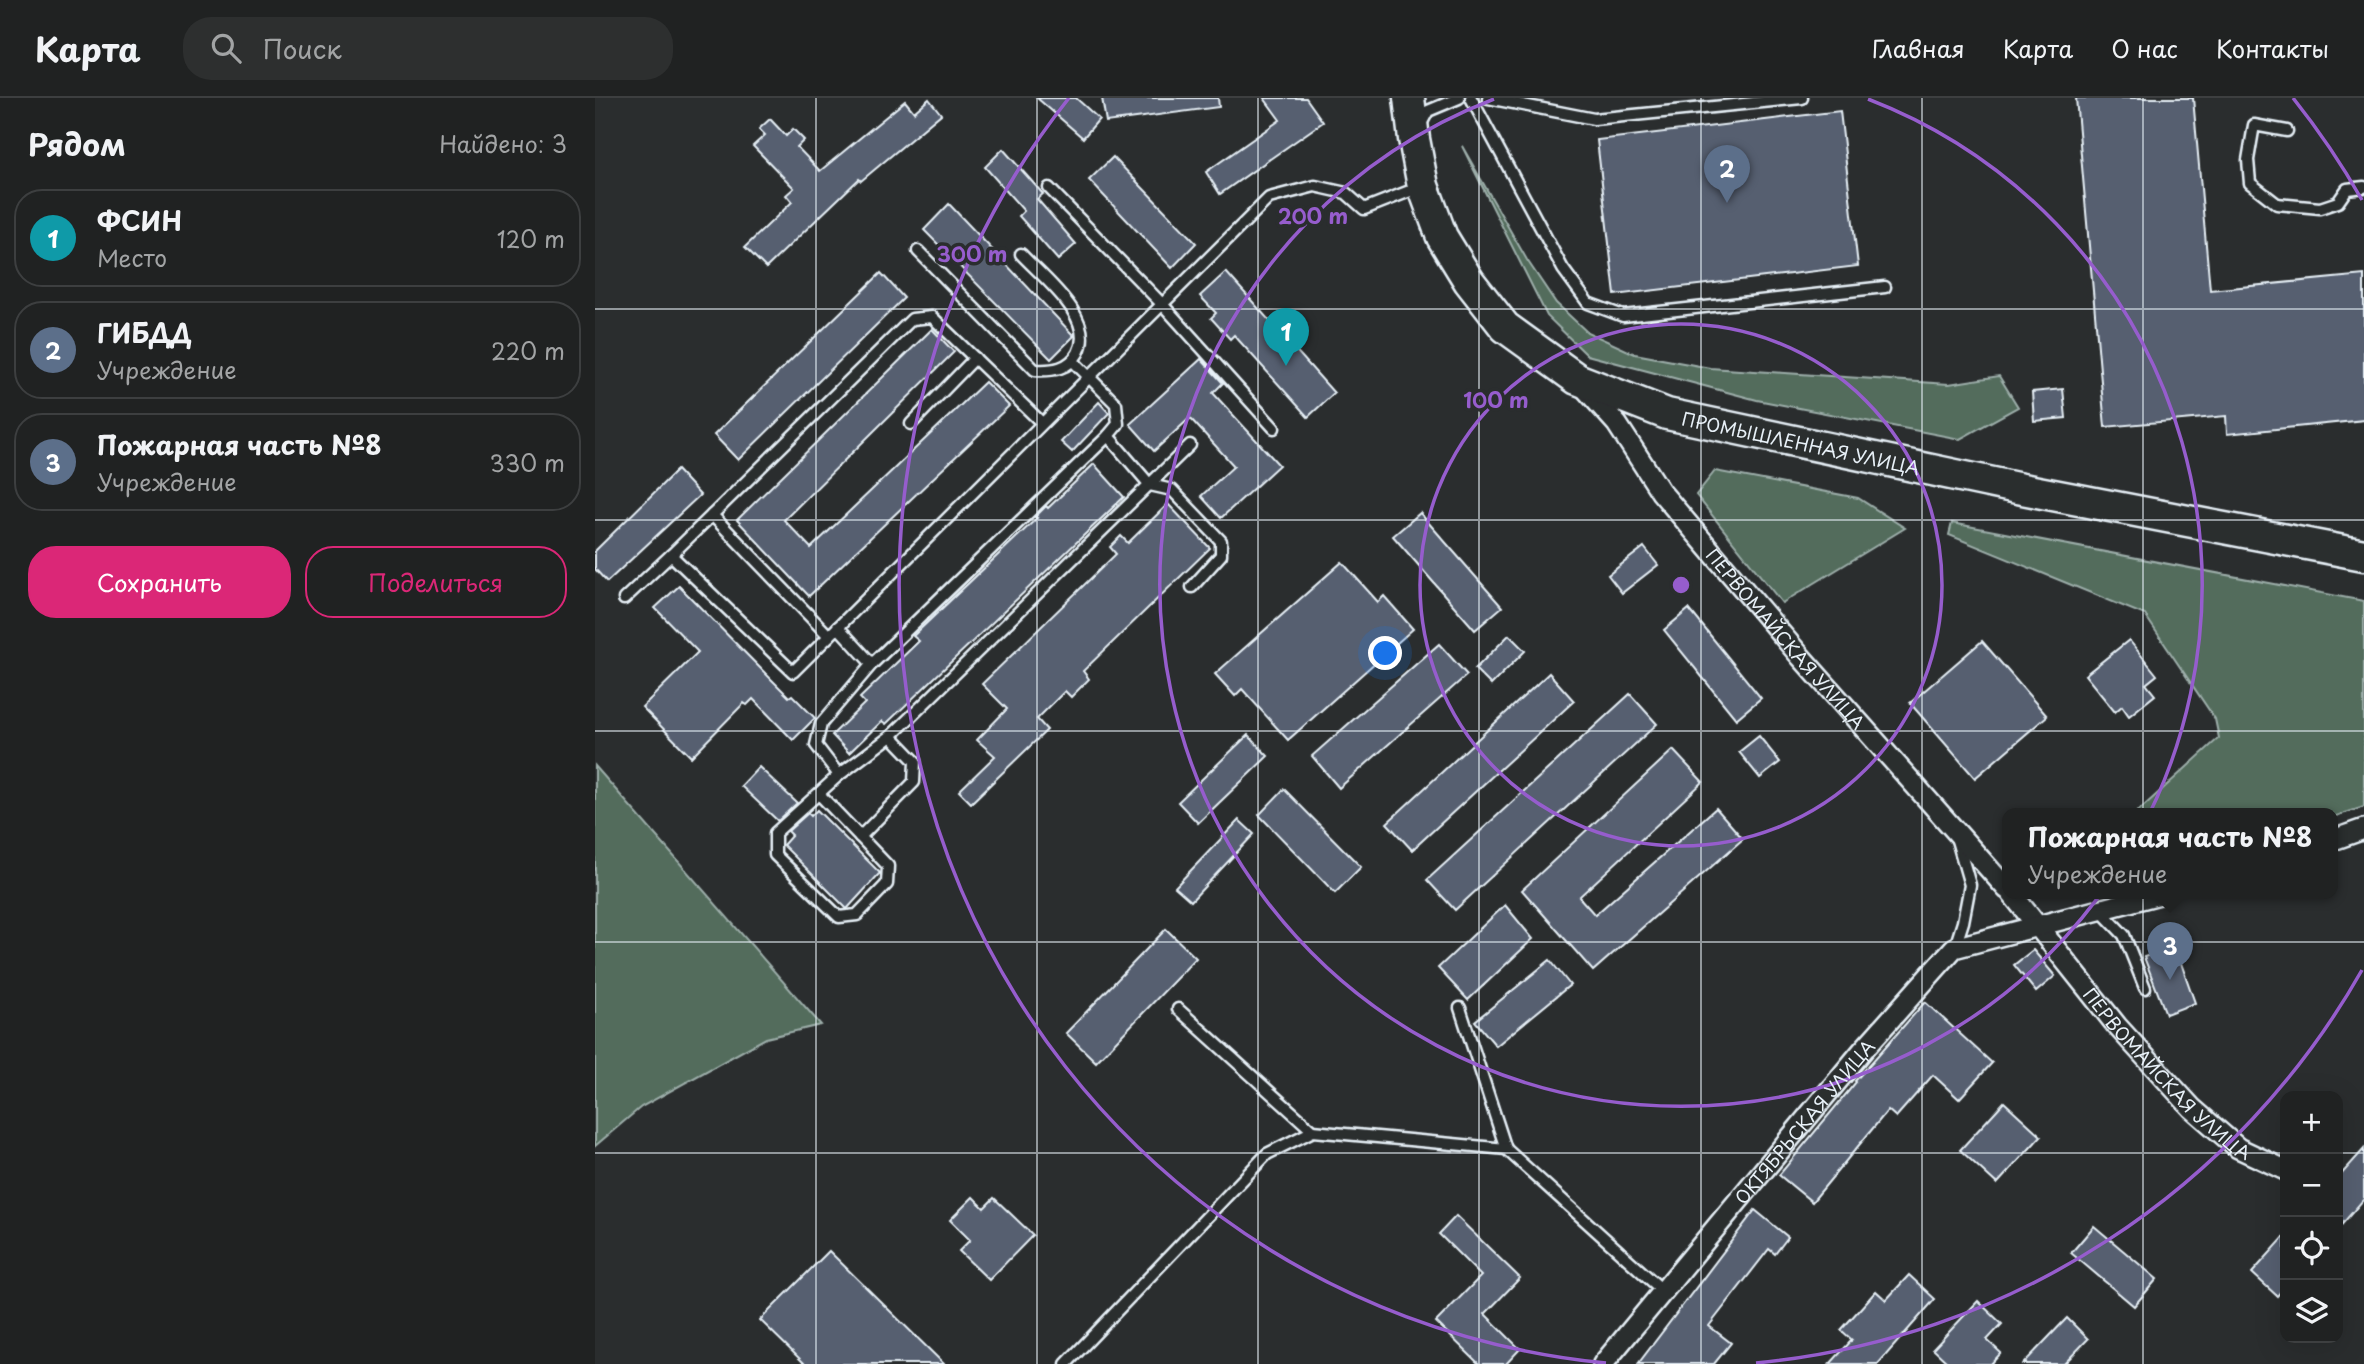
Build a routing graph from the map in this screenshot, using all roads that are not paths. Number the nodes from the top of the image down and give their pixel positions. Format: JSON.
{"nodes":[{"id":1,"x":1409,"y":98,"type":"edge"},
{"id":2,"x":1459,"y":98,"type":"edge"},
{"id":3,"x":1471,"y":98,"type":"edge"},
{"id":4,"x":1488,"y":98,"type":"edge"},
{"id":5,"x":1802,"y":98,"type":"edge"},
{"id":6,"x":2287,"y":131,"type":"dead end"},
{"id":7,"x":1414,"y":139,"type":"junction"},
{"id":8,"x":1423,"y":186,"type":"junction"},
{"id":9,"x":2364,"y":187,"type":"edge"},
{"id":10,"x":1049,"y":188,"type":"dead end"},
{"id":11,"x":918,"y":251,"type":"dead end"},
{"id":12,"x":1021,"y":254,"type":"dead end"},
{"id":13,"x":1885,"y":286,"type":"dead end"},
{"id":14,"x":1162,"y":304,"type":"junction"},
{"id":15,"x":975,"y":358,"type":"junction"},
{"id":16,"x":1073,"y":361,"type":"junction"},
{"id":17,"x":1091,"y":376,"type":"junction"},
{"id":18,"x":1577,"y":380,"type":"junction"},
{"id":19,"x":1042,"y":423,"type":"junction"},
{"id":20,"x":911,"y":424,"type":"dead end"},
{"id":21,"x":1274,"y":428,"type":"dead end"},
{"id":22,"x":1108,"y":436,"type":"junction"},
{"id":23,"x":1191,"y":445,"type":"dead end"},
{"id":24,"x":1150,"y":485,"type":"junction"},
{"id":25,"x":712,"y":515,"type":"junction"},
{"id":26,"x":671,"y":555,"type":"junction"},
{"id":27,"x":2364,"y":555,"type":"edge"},
{"id":28,"x":1192,"y":587,"type":"dead end"},
{"id":29,"x":624,"y":599,"type":"dead end"},
{"id":30,"x":838,"y":627,"type":"junction"},
{"id":31,"x":829,"y":636,"type":"junction"},
{"id":32,"x":872,"y":664,"type":"junction"},
{"id":33,"x":891,"y":736,"type":"junction"},
{"id":34,"x":839,"y":775,"type":"junction"},
{"id":35,"x":819,"y":794,"type":"junction"},
{"id":36,"x":1954,"y":828,"type":"junction"},
{"id":37,"x":2364,"y":829,"type":"edge"},
{"id":38,"x":860,"y":837,"type":"junction"},
{"id":39,"x":2338,"y":838,"type":"edge"},
{"id":40,"x":2002,"y":883,"type":"edge"},
{"id":41,"x":2015,"y":899,"type":"edge"},
{"id":42,"x":2141,"y":899,"type":"edge"},
{"id":43,"x":2099,"y":910,"type":"junction"},
{"id":44,"x":2036,"y":927,"type":"junction"},
{"id":45,"x":1954,"y":948,"type":"junction"},
{"id":46,"x":2145,"y":988,"type":"dead end"},
{"id":47,"x":1460,"y":1008,"type":"dead end"},
{"id":48,"x":1178,"y":1009,"type":"dead end"},
{"id":49,"x":1313,"y":1131,"type":"junction"},
{"id":50,"x":1506,"y":1149,"type":"junction"},
{"id":51,"x":2280,"y":1168,"type":"edge"},
{"id":52,"x":1663,"y":1291,"type":"junction"},
{"id":53,"x":1066,"y":1364,"type":"edge"},
{"id":54,"x":1603,"y":1364,"type":"edge"}],
"edges":[{"from":1,"to":7,"type":"main road","name":"ПРОМЫШЛЕННАЯ УЛИЦА"},
{"from":2,"to":7,"type":"lane"},
{"from":3,"to":13,"type":"lane"},
{"from":4,"to":5,"type":"lane"},
{"from":6,"to":9,"type":"lane"},
{"from":7,"to":8,"type":"main road","name":"ПРОМЫШЛЕННАЯ УЛИЦА"},
{"from":8,"to":14,"type":"lane"},
{"from":8,"to":18,"type":"main road","name":"ПРОМЫШЛЕННАЯ УЛИЦА"},
{"from":10,"to":14,"type":"lane"},
{"from":11,"to":16,"type":"lane"},
{"from":12,"to":16,"type":"lane"},
{"from":14,"to":17,"type":"lane"},
{"from":14,"to":21,"type":"lane"},
{"from":15,"to":19,"type":"lane"},
{"from":15,"to":20,"type":"lane"},
{"from":15,"to":25,"type":"lane"},
{"from":16,"to":17,"type":"lane"},
{"from":17,"to":19,"type":"lane"},
{"from":17,"to":22,"type":"lane"},
{"from":18,"to":27,"type":"main road","name":"ПРОМЫШЛЕННАЯ УЛИЦА"},
{"from":18,"to":36,"type":"street","name":"ПЕРВОМАЙСКАЯ УЛИЦА"},
{"from":19,"to":30,"type":"lane"},
{"from":22,"to":24,"type":"lane"},
{"from":22,"to":32,"type":"lane"},
{"from":23,"to":24,"type":"lane"},
{"from":24,"to":28,"type":"lane"},
{"from":24,"to":33,"type":"lane"},
{"from":25,"to":26,"type":"lane"},
{"from":25,"to":31,"type":"lane"},
{"from":26,"to":29,"type":"lane"},
{"from":26,"to":31,"type":"lane"},
{"from":30,"to":31,"type":"lane"},
{"from":30,"to":32,"type":"lane"},
{"from":32,"to":34,"type":"lane"},
{"from":33,"to":34,"type":"lane"},
{"from":33,"to":38,"type":"lane"},
{"from":34,"to":35,"type":"lane"},
{"from":35,"to":38,"type":"lane"},
{"from":35,"to":38,"type":"lane"},
{"from":36,"to":40,"type":"street","name":"ПЕРВОМАЙСКАЯ УЛИЦА"},
{"from":36,"to":45,"type":"lane"},
{"from":37,"to":39,"type":"street"},
{"from":41,"to":44,"type":"street","name":"ПЕРВОМАЙСКАЯ УЛИЦА"},
{"from":42,"to":43,"type":"street"},
{"from":43,"to":44,"type":"street"},
{"from":43,"to":46,"type":"lane"},
{"from":44,"to":45,"type":"street"},
{"from":44,"to":51,"type":"street","name":"ПЕРВОМАЙСКАЯ УЛИЦА"},
{"from":45,"to":52,"type":"street","name":"ОКТЯБРЬСКАЯ УЛИЦА"},
{"from":47,"to":50,"type":"lane"},
{"from":48,"to":49,"type":"lane"},
{"from":49,"to":50,"type":"lane"},
{"from":49,"to":53,"type":"lane"},
{"from":50,"to":52,"type":"lane"},
{"from":52,"to":54,"type":"street","name":"ОКТЯБРЬСКАЯ УЛИЦА"}]}
